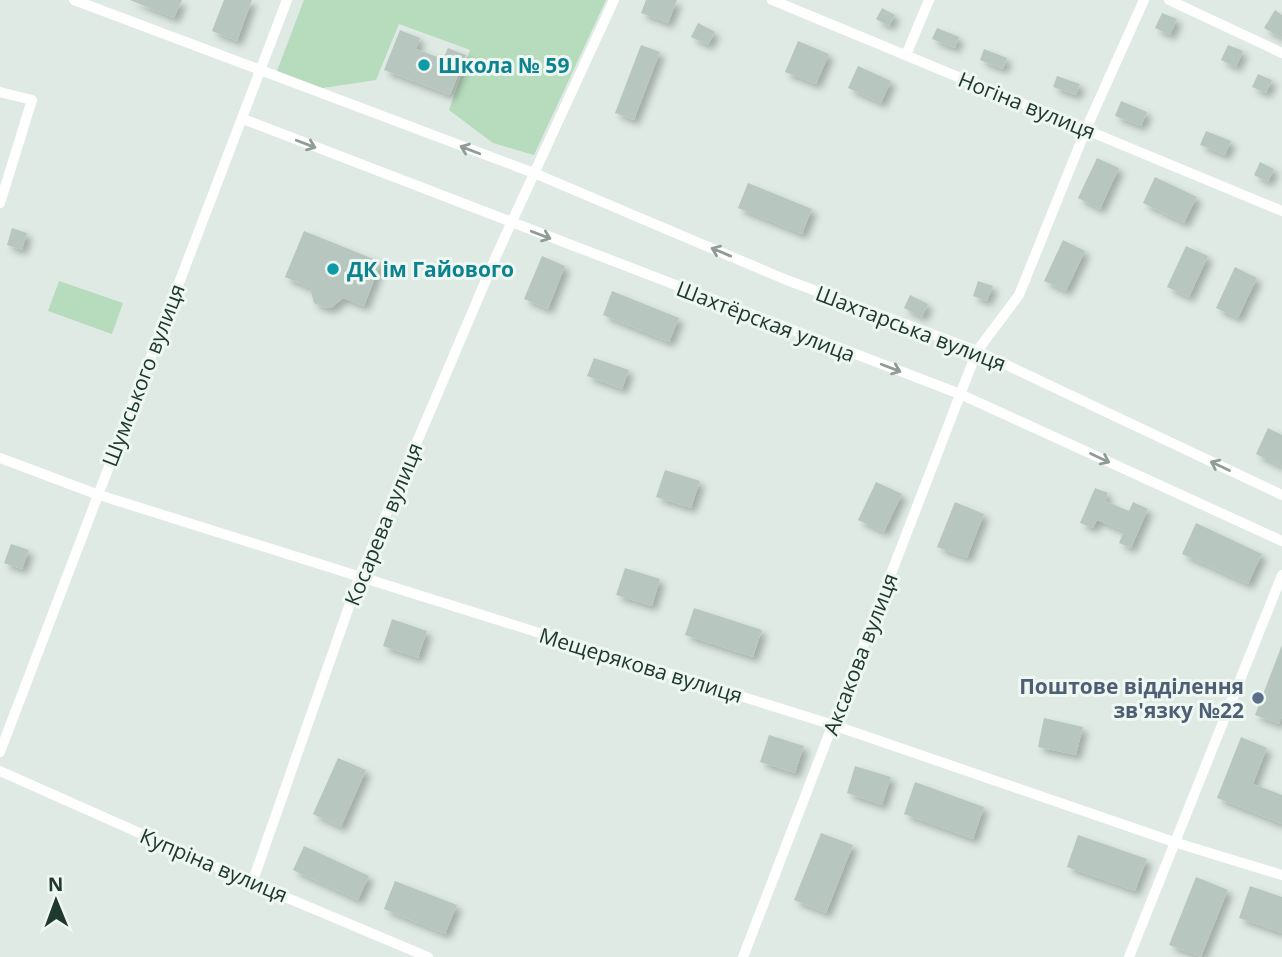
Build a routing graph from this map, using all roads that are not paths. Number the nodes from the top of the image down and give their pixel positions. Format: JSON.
{"nodes":[{"id":1,"x":74,"y":0,"type":"edge"},
{"id":2,"x":287,"y":0,"type":"edge"},
{"id":3,"x":614,"y":0,"type":"edge"},
{"id":4,"x":772,"y":0,"type":"edge"},
{"id":5,"x":929,"y":0,"type":"edge"},
{"id":6,"x":1144,"y":0,"type":"edge"},
{"id":7,"x":1169,"y":0,"type":"edge"},
{"id":8,"x":1282,"y":53,"type":"edge"},
{"id":9,"x":906,"y":55,"type":"junction"},
{"id":10,"x":258,"y":70,"type":"junction"},
{"id":11,"x":0,"y":92,"type":"edge"},
{"id":12,"x":243,"y":119,"type":"junction"},
{"id":13,"x":1086,"y":129,"type":"junction"},
{"id":14,"x":534,"y":173,"type":"junction"},
{"id":15,"x":0,"y":203,"type":"edge"},
{"id":16,"x":1282,"y":211,"type":"edge"},
{"id":17,"x":511,"y":224,"type":"junction"},
{"id":18,"x":977,"y":351,"type":"junction"},
{"id":19,"x":960,"y":394,"type":"junction"},
{"id":20,"x":0,"y":458,"type":"edge"},
{"id":21,"x":96,"y":495,"type":"junction"},
{"id":22,"x":1282,"y":495,"type":"edge"},
{"id":23,"x":1282,"y":541,"type":"edge"},
{"id":24,"x":1282,"y":575,"type":"edge"},
{"id":25,"x":359,"y":578,"type":"junction"},
{"id":26,"x":833,"y":725,"type":"junction"},
{"id":27,"x":1,"y":744,"type":"edge"},
{"id":28,"x":0,"y":771,"type":"edge"},
{"id":29,"x":1177,"y":843,"type":"junction"},
{"id":30,"x":1282,"y":875,"type":"edge"},
{"id":31,"x":252,"y":883,"type":"junction"},
{"id":32,"x":428,"y":957,"type":"edge"},
{"id":33,"x":743,"y":957,"type":"edge"},
{"id":34,"x":1129,"y":957,"type":"edge"}],
"edges":[{"from":1,"to":10,"type":"street","name":"Шахтарська вулиця"},
{"from":2,"to":10,"type":"street","name":"Шумського вулиця"},
{"from":3,"to":14,"type":"street","name":"Косарева вулиця"},
{"from":4,"to":9,"type":"street","name":"Ногіна вулиця"},
{"from":5,"to":9,"type":"street"},
{"from":6,"to":13,"type":"street","name":"Аксакова вулиця"},
{"from":7,"to":8,"type":"street"},
{"from":9,"to":13,"type":"street","name":"Ногіна вулиця"},
{"from":10,"to":12,"type":"street","name":"Шумського вулиця"},
{"from":14,"to":10,"type":"street","name":"Шахтарська вулиця","one_way":true},
{"from":11,"to":15,"type":"street"},
{"from":12,"to":17,"type":"street","name":"Шахтёрская улица","one_way":true},
{"from":12,"to":21,"type":"street","name":"Шумського вулиця"},
{"from":13,"to":16,"type":"street","name":"Ногіна вулиця"},
{"from":13,"to":18,"type":"street","name":"Аксакова вулиця"},
{"from":14,"to":17,"type":"street","name":"Косарева вулиця"},
{"from":18,"to":14,"type":"street","name":"Шахтарська вулиця","one_way":true},
{"from":17,"to":19,"type":"street","name":"Шахтёрская улица","one_way":true},
{"from":17,"to":25,"type":"street","name":"Косарева вулиця"},
{"from":18,"to":19,"type":"street","name":"Аксакова вулиця"},
{"from":22,"to":18,"type":"street","name":"Шахтарська вулиця","one_way":true},
{"from":19,"to":23,"type":"street","name":"Шахтёрская улица","one_way":true},
{"from":19,"to":26,"type":"street","name":"Аксакова вулиця"},
{"from":20,"to":21,"type":"street","name":"Мещерякова вулиця"},
{"from":21,"to":25,"type":"street","name":"Мещерякова вулиця"},
{"from":21,"to":27,"type":"street","name":"Шумського вулиця"},
{"from":24,"to":29,"type":"street"},
{"from":25,"to":26,"type":"street","name":"Мещерякова вулиця"},
{"from":25,"to":31,"type":"street","name":"Косарева вулиця"},
{"from":26,"to":29,"type":"street","name":"Мещерякова вулиця"},
{"from":26,"to":33,"type":"street","name":"Аксакова вулиця"},
{"from":28,"to":31,"type":"street","name":"Купріна вулиця"},
{"from":29,"to":30,"type":"street","name":"Мещерякова вулиця"},
{"from":29,"to":34,"type":"street"},
{"from":31,"to":32,"type":"street","name":"Купріна вулиця"}]}
